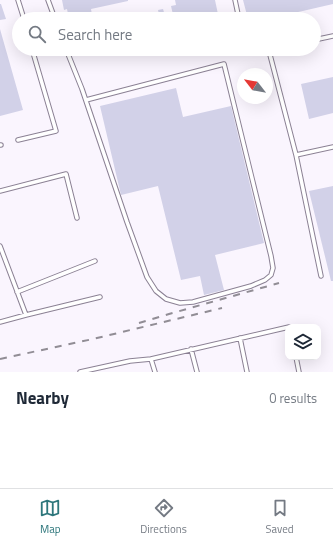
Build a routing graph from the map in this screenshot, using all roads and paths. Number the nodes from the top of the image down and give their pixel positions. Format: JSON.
{"nodes":[{"id":1,"x":18,"y":0,"type":"edge"},
{"id":2,"x":48,"y":0,"type":"edge"},
{"id":3,"x":235,"y":0,"type":"edge"},
{"id":4,"x":22,"y":12,"type":"edge"},
{"id":5,"x":52,"y":12,"type":"edge"},
{"id":6,"x":238,"y":12,"type":"edge"},
{"id":7,"x":333,"y":36,"type":"edge"},
{"id":8,"x":321,"y":39,"type":"edge"},
{"id":9,"x":34,"y":56,"type":"edge"},
{"id":10,"x":69,"y":56,"type":"edge"},
{"id":11,"x":270,"y":56,"type":"edge"},
{"id":12,"x":86,"y":100,"type":"junction"},
{"id":13,"x":18,"y":140,"type":"dead end"},
{"id":14,"x":333,"y":147,"type":"edge"},
{"id":15,"x":296,"y":155,"type":"junction"},
{"id":16,"x":0,"y":191,"type":"edge"},
{"id":17,"x":78,"y":218,"type":"dead end"},
{"id":18,"x":0,"y":246,"type":"edge"},
{"id":19,"x":95,"y":261,"type":"dead end"},
{"id":20,"x":321,"y":276,"type":"dead end"},
{"id":21,"x":17,"y":292,"type":"junction"},
{"id":22,"x":100,"y":297,"type":"dead end"},
{"id":23,"x":26,"y":315,"type":"junction"},
{"id":24,"x":0,"y":322,"type":"edge"},
{"id":25,"x":285,"y":328,"type":"edge"},
{"id":26,"x":240,"y":338,"type":"junction"},
{"id":27,"x":191,"y":349,"type":"junction"},
{"id":28,"x":151,"y":359,"type":"junction"},
{"id":29,"x":297,"y":360,"type":"edge"},
{"id":30,"x":80,"y":372,"type":"edge"},
{"id":31,"x":155,"y":372,"type":"edge"},
{"id":32,"x":197,"y":372,"type":"edge"},
{"id":33,"x":247,"y":372,"type":"edge"},
{"id":34,"x":299,"y":372,"type":"edge"}],
"edges":[{"from":1,"to":4,"type":"lane"},
{"from":2,"to":5,"type":"lane"},
{"from":3,"to":6,"type":"lane"},
{"from":7,"to":8,"type":"lane"},
{"from":9,"to":13,"type":"lane"},
{"from":10,"to":12,"type":"lane"},
{"from":11,"to":15,"type":"lane"},
{"from":12,"to":12,"type":"lane"},
{"from":14,"to":15,"type":"lane"},
{"from":15,"to":20,"type":"lane"},
{"from":16,"to":17,"type":"lane"},
{"from":18,"to":21,"type":"lane"},
{"from":19,"to":21,"type":"lane"},
{"from":21,"to":23,"type":"lane"},
{"from":22,"to":23,"type":"lane"},
{"from":23,"to":24,"type":"lane"},
{"from":25,"to":26,"type":"lane"},
{"from":26,"to":27,"type":"lane"},
{"from":26,"to":33,"type":"lane"},
{"from":27,"to":28,"type":"lane"},
{"from":27,"to":32,"type":"lane"},
{"from":28,"to":30,"type":"lane"},
{"from":28,"to":31,"type":"lane"},
{"from":29,"to":34,"type":"lane"}]}
